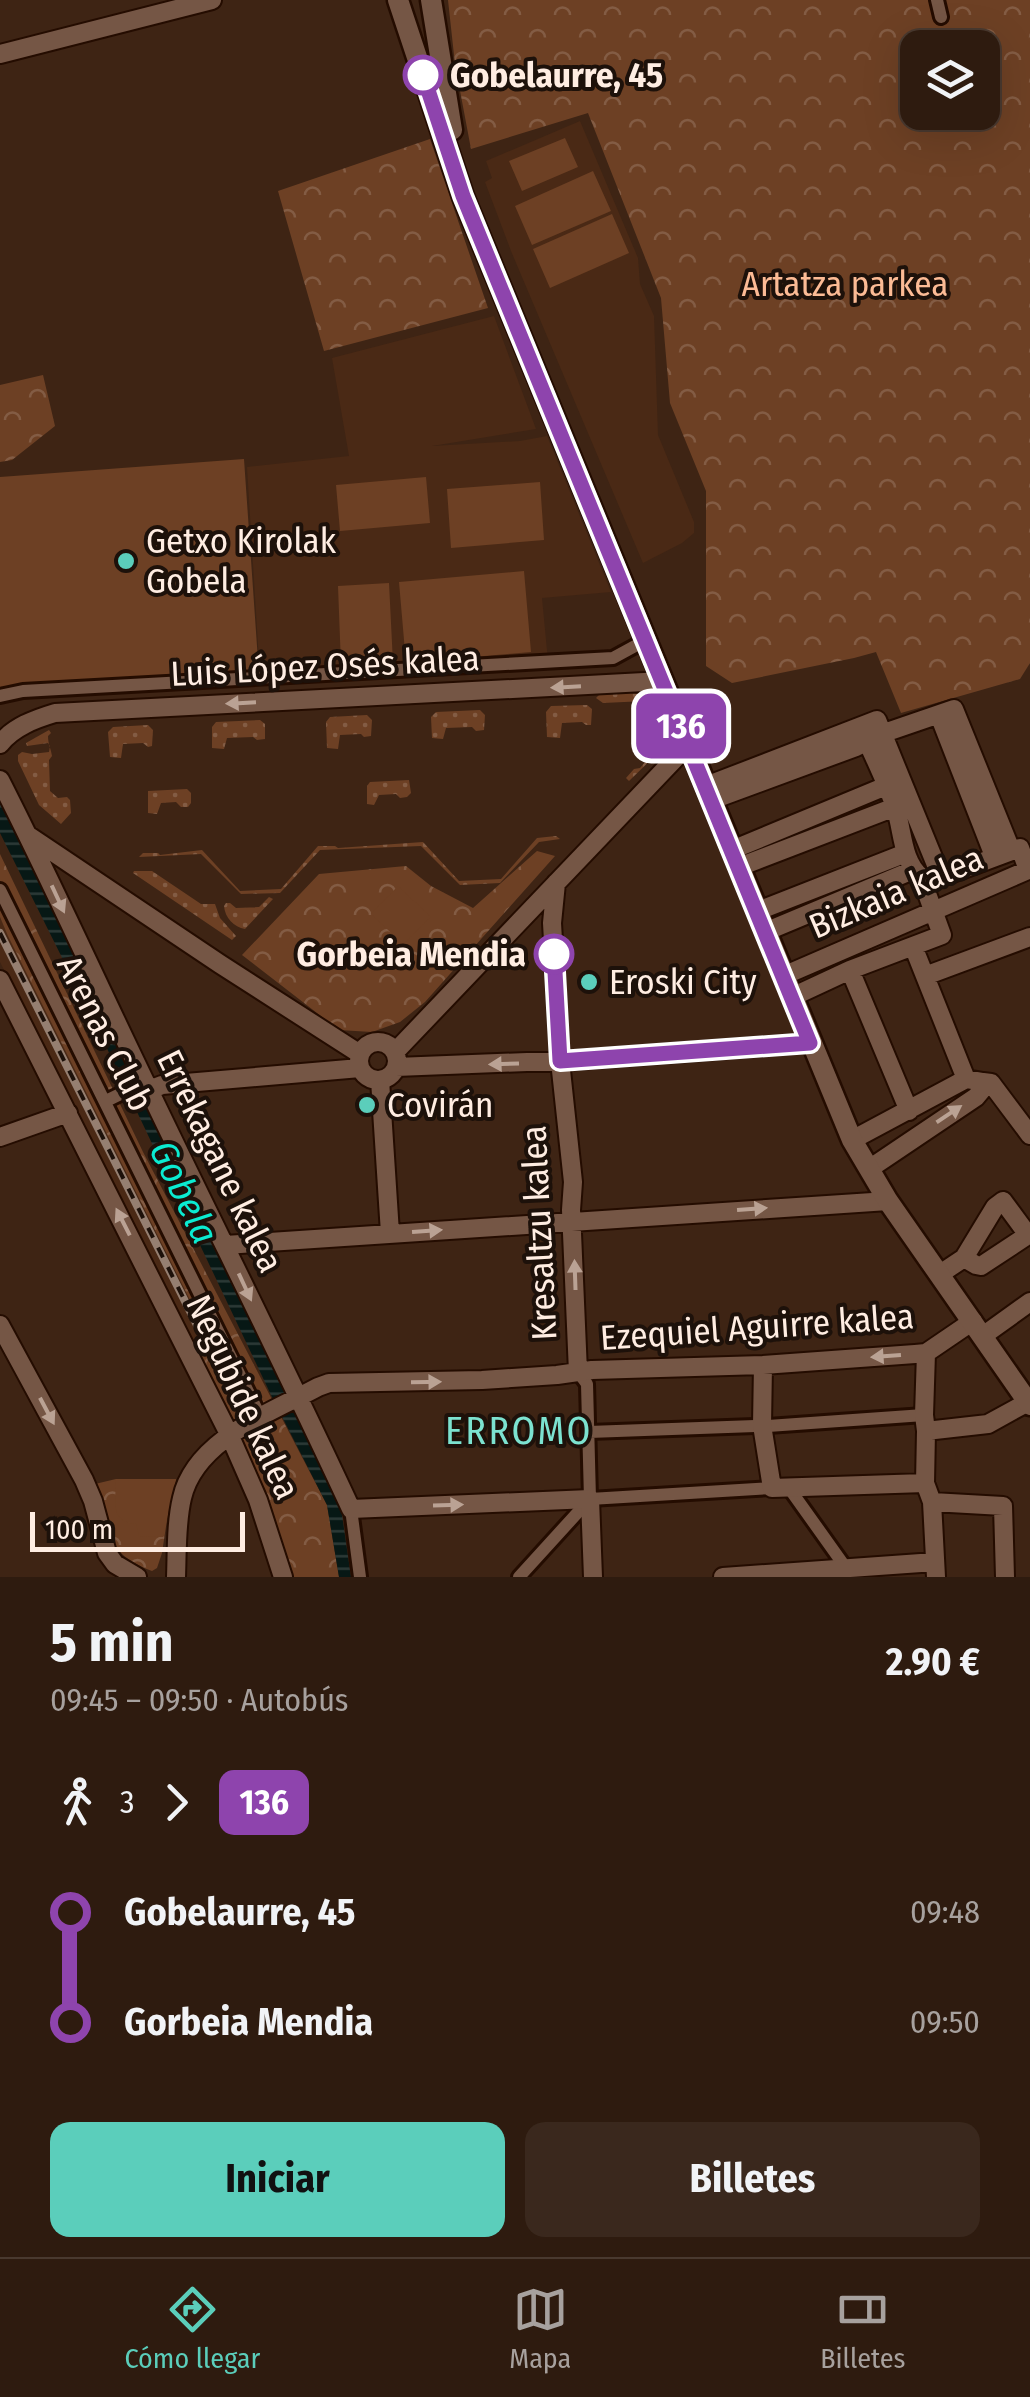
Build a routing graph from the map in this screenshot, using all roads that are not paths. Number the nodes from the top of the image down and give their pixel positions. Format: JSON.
{"nodes":[{"id":1,"x":212,"y":0,"type":"edge"},
{"id":2,"x":398,"y":0,"type":"edge"},
{"id":3,"x":431,"y":0,"type":"edge"},
{"id":4,"x":938,"y":0,"type":"edge"},
{"id":5,"x":941,"y":17,"type":"dead end"},
{"id":6,"x":0,"y":54,"type":"edge"},
{"id":7,"x":463,"y":196,"type":"junction"},
{"id":8,"x":636,"y":646,"type":"dead end"},
{"id":9,"x":663,"y":682,"type":"junction"},
{"id":10,"x":0,"y":696,"type":"edge"},
{"id":11,"x":872,"y":730,"type":"junction"},
{"id":12,"x":0,"y":744,"type":"edge"},
{"id":13,"x":689,"y":744,"type":"junction"},
{"id":14,"x":0,"y":780,"type":"edge"},
{"id":15,"x":886,"y":786,"type":"junction"},
{"id":16,"x":709,"y":793,"type":"junction"},
{"id":17,"x":896,"y":807,"type":"junction"},
{"id":18,"x":28,"y":836,"type":"junction"},
{"id":19,"x":1002,"y":854,"type":"junction"},
{"id":20,"x":736,"y":858,"type":"junction"},
{"id":21,"x":921,"y":871,"type":"junction"},
{"id":22,"x":556,"y":883,"type":"junction"},
{"id":23,"x":0,"y":890,"type":"edge"},
{"id":24,"x":934,"y":912,"type":"junction"},
{"id":25,"x":762,"y":921,"type":"junction"},
{"id":26,"x":1030,"y":937,"type":"edge"},
{"id":27,"x":913,"y":946,"type":"junction"},
{"id":28,"x":850,"y":970,"type":"junction"},
{"id":29,"x":783,"y":976,"type":"junction"},
{"id":30,"x":925,"y":976,"type":"junction"},
{"id":31,"x":0,"y":980,"type":"edge"},
{"id":32,"x":792,"y":996,"type":"junction"},
{"id":33,"x":810,"y":1043,"type":"junction"},
{"id":34,"x":396,"y":1060,"type":"junction"},
{"id":35,"x":360,"y":1061,"type":"junction"},
{"id":36,"x":560,"y":1061,"type":"junction"},
{"id":37,"x":380,"y":1080,"type":"junction"},
{"id":38,"x":974,"y":1080,"type":"junction"},
{"id":39,"x":144,"y":1086,"type":"junction"},
{"id":40,"x":106,"y":1101,"type":"junction"},
{"id":41,"x":909,"y":1111,"type":"junction"},
{"id":42,"x":68,"y":1112,"type":"junction"},
{"id":43,"x":1030,"y":1135,"type":"edge"},
{"id":44,"x":0,"y":1138,"type":"edge"},
{"id":45,"x":852,"y":1140,"type":"junction"},
{"id":46,"x":869,"y":1169,"type":"junction"},
{"id":47,"x":888,"y":1201,"type":"junction"},
{"id":48,"x":573,"y":1221,"type":"junction"},
{"id":49,"x":390,"y":1233,"type":"junction"},
{"id":50,"x":225,"y":1245,"type":"junction"},
{"id":51,"x":964,"y":1258,"type":"dead end"},
{"id":52,"x":940,"y":1274,"type":"junction"},
{"id":53,"x":1030,"y":1302,"type":"edge"},
{"id":54,"x":0,"y":1325,"type":"edge"},
{"id":55,"x":979,"y":1328,"type":"junction"},
{"id":56,"x":926,"y":1353,"type":"junction"},
{"id":57,"x":763,"y":1366,"type":"junction"},
{"id":58,"x":578,"y":1372,"type":"junction"},
{"id":59,"x":295,"y":1400,"type":"junction"},
{"id":60,"x":1029,"y":1404,"type":"edge"},
{"id":61,"x":264,"y":1416,"type":"junction"},
{"id":62,"x":925,"y":1423,"type":"junction"},
{"id":63,"x":590,"y":1432,"type":"junction"},
{"id":64,"x":229,"y":1434,"type":"junction"},
{"id":65,"x":780,"y":1488,"type":"junction"},
{"id":66,"x":929,"y":1492,"type":"junction"},
{"id":67,"x":590,"y":1499,"type":"junction"},
{"id":68,"x":351,"y":1509,"type":"junction"},
{"id":69,"x":846,"y":1568,"type":"junction"},
{"id":70,"x":935,"y":1570,"type":"edge"},
{"id":71,"x":796,"y":1574,"type":"edge"},
{"id":72,"x":137,"y":1577,"type":"edge"},
{"id":73,"x":176,"y":1577,"type":"edge"},
{"id":74,"x":283,"y":1577,"type":"edge"},
{"id":75,"x":360,"y":1577,"type":"edge"},
{"id":76,"x":520,"y":1577,"type":"edge"},
{"id":77,"x":593,"y":1577,"type":"edge"},
{"id":78,"x":723,"y":1577,"type":"edge"},
{"id":79,"x":1005,"y":1577,"type":"edge"}],
"edges":[{"from":1,"to":6,"type":"street"},
{"from":2,"to":7,"type":"street"},
{"from":3,"to":7,"type":"street"},
{"from":4,"to":5,"type":"street"},
{"from":7,"to":9,"type":"street"},
{"from":8,"to":10,"type":"street","name":"Luis López Osés kalea"},
{"from":9,"to":12,"type":"street","name":"Luis López Osés kalea","one_way":true},
{"from":9,"to":13,"type":"street"},
{"from":11,"to":15,"type":"street"},
{"from":11,"to":16,"type":"street"},
{"from":11,"to":19,"type":"street"},
{"from":11,"to":21,"type":"street"},
{"from":13,"to":16,"type":"street"},
{"from":13,"to":22,"type":"street"},
{"from":14,"to":18,"type":"street","name":"Errekagane kalea"},
{"from":15,"to":17,"type":"street"},
{"from":15,"to":20,"type":"street"},
{"from":16,"to":20,"type":"street"},
{"from":17,"to":20,"type":"street"},
{"from":17,"to":21,"type":"street"},
{"from":18,"to":35,"type":"street"},
{"from":18,"to":39,"type":"street","name":"Errekagane kalea","one_way":true},
{"from":19,"to":21,"type":"street","name":"Bizkaia kalea"},
{"from":19,"to":24,"type":"street","name":"Bizkaia kalea"},
{"from":20,"to":25,"type":"street"},
{"from":21,"to":24,"type":"street"},
{"from":21,"to":25,"type":"street","name":"Bizkaia kalea"},
{"from":22,"to":34,"type":"street"},
{"from":22,"to":36,"type":"street","name":"Kresaltzu kalea"},
{"from":23,"to":40,"type":"street","name":"Arenas Club"},
{"from":24,"to":27,"type":"street","name":"Bizkaia kalea"},
{"from":24,"to":29,"type":"street","name":"Bizkaia kalea"},
{"from":25,"to":29,"type":"street"},
{"from":26,"to":30,"type":"street"},
{"from":27,"to":28,"type":"street","name":"Bizkaia kalea"},
{"from":27,"to":30,"type":"street"},
{"from":28,"to":32,"type":"street","name":"Bizkaia kalea"},
{"from":28,"to":41,"type":"street"},
{"from":29,"to":32,"type":"street"},
{"from":30,"to":38,"type":"street"},
{"from":31,"to":42,"type":"street","name":"Negubide kalea"},
{"from":32,"to":33,"type":"street"},
{"from":33,"to":36,"type":"street"},
{"from":33,"to":45,"type":"street"},
{"from":34,"to":35,"type":"street"},
{"from":36,"to":34,"type":"street","one_way":true},
{"from":34,"to":37,"type":"street"},
{"from":35,"to":37,"type":"street"},
{"from":35,"to":39,"type":"street"},
{"from":36,"to":48,"type":"street","name":"Kresaltzu kalea"},
{"from":37,"to":49,"type":"street"},
{"from":38,"to":41,"type":"street"},
{"from":38,"to":43,"type":"street"},
{"from":46,"to":38,"type":"street","one_way":true},
{"from":39,"to":40,"type":"street"},
{"from":39,"to":50,"type":"street","name":"Errekagane kalea"},
{"from":40,"to":61,"type":"street","name":"Arenas Club"},
{"from":41,"to":45,"type":"street"},
{"from":42,"to":44,"type":"street"},
{"from":64,"to":42,"type":"street","name":"Negubide kalea","one_way":true},
{"from":45,"to":46,"type":"street"},
{"from":46,"to":47,"type":"street"},
{"from":48,"to":47,"type":"street","one_way":true},
{"from":47,"to":52,"type":"street"},
{"from":49,"to":48,"type":"street","one_way":true},
{"from":58,"to":48,"type":"street","name":"Kresaltzu kalea","one_way":true},
{"from":49,"to":50,"type":"street"},
{"from":50,"to":59,"type":"street","name":"Errekagane kalea","one_way":true},
{"from":51,"to":52,"type":"street"},
{"from":52,"to":55,"type":"street"},
{"from":53,"to":55,"type":"street","name":"Ezequiel Aguirre kalea"},
{"from":54,"to":72,"type":"street","one_way":true},
{"from":55,"to":56,"type":"street","name":"Ezequiel Aguirre kalea"},
{"from":55,"to":60,"type":"street"},
{"from":56,"to":57,"type":"street","name":"Ezequiel Aguirre kalea","one_way":true},
{"from":56,"to":62,"type":"street"},
{"from":57,"to":58,"type":"street","name":"Ezequiel Aguirre kalea"},
{"from":57,"to":65,"type":"street"},
{"from":59,"to":58,"type":"street","name":"Ezequiel Aguirre kalea","one_way":true},
{"from":58,"to":63,"type":"street","name":"Kresaltzu kalea"},
{"from":59,"to":61,"type":"street","name":"Ezequiel Aguirre kalea"},
{"from":59,"to":68,"type":"street","name":"Errekagane kalea"},
{"from":60,"to":62,"type":"street"},
{"from":61,"to":64,"type":"street","name":"Ezequiel Aguirre kalea"},
{"from":62,"to":63,"type":"street"},
{"from":62,"to":66,"type":"street"},
{"from":63,"to":67,"type":"street","name":"Kresaltzu kalea"},
{"from":64,"to":73,"type":"street","name":"Ezequiel Aguirre kalea"},
{"from":64,"to":74,"type":"street","name":"Negubide kalea"},
{"from":65,"to":66,"type":"street"},
{"from":65,"to":67,"type":"street"},
{"from":65,"to":69,"type":"street"},
{"from":66,"to":70,"type":"street"},
{"from":66,"to":79,"type":"street"},
{"from":68,"to":67,"type":"street","one_way":true},
{"from":67,"to":76,"type":"street"},
{"from":67,"to":77,"type":"street","name":"Kresaltzu kalea"},
{"from":68,"to":75,"type":"street","name":"Errekagane kalea"},
{"from":69,"to":70,"type":"street"},
{"from":69,"to":71,"type":"street"},
{"from":71,"to":78,"type":"street"}]}
